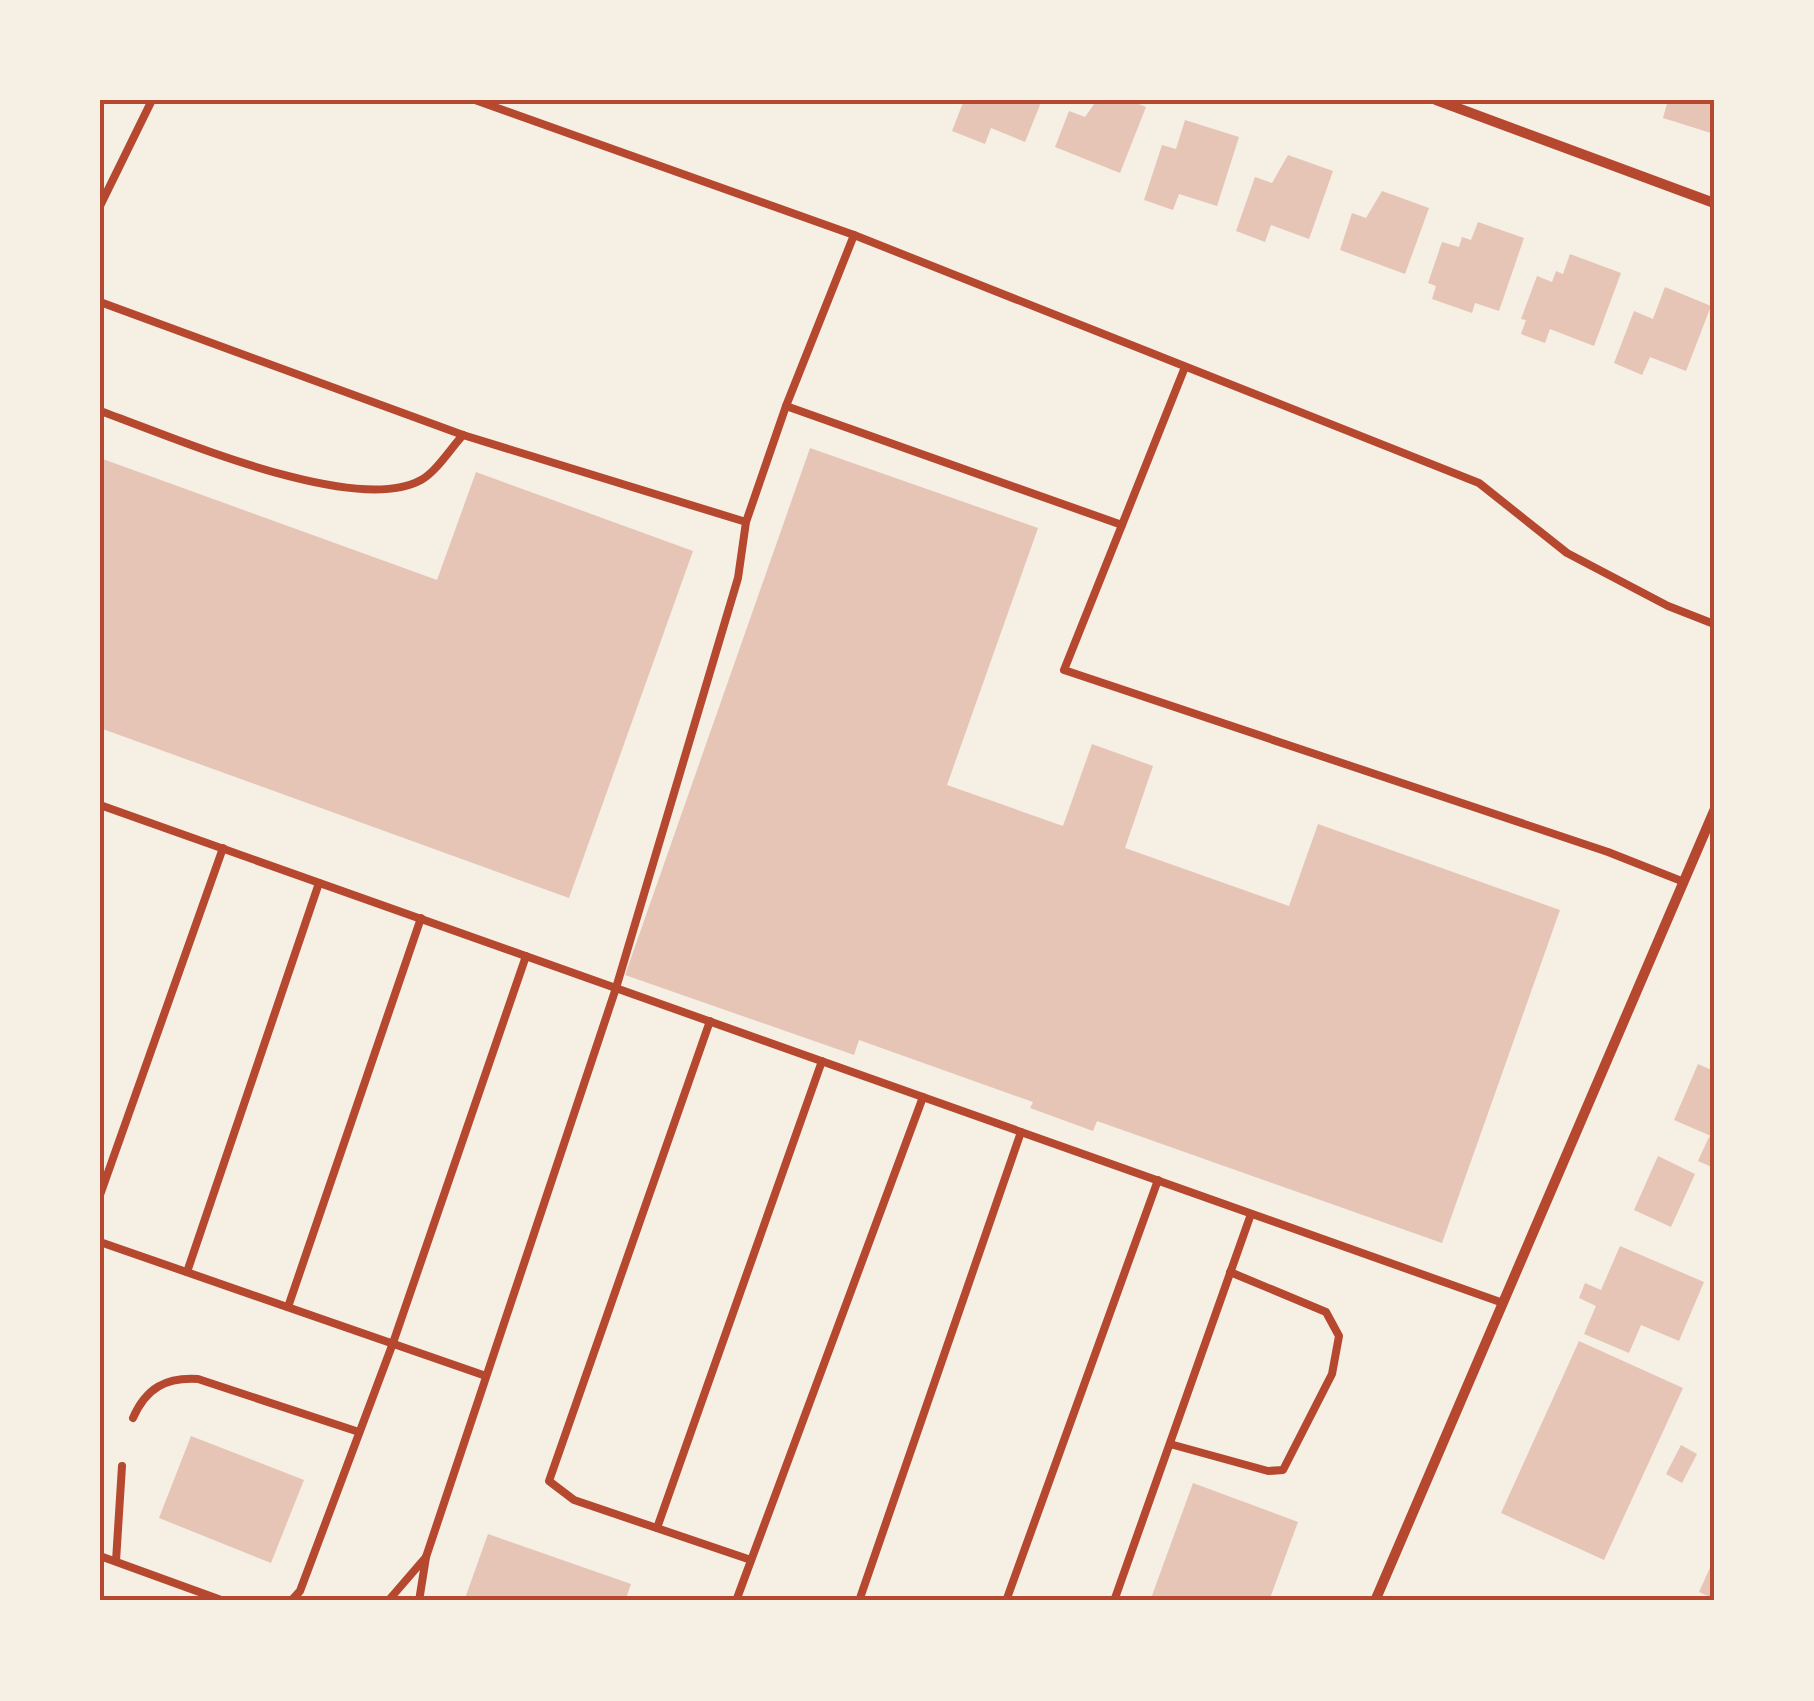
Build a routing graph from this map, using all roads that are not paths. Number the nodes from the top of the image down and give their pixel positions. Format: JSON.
{"nodes":[{"id":1,"x":152,"y":100,"type":"edge"},
{"id":2,"x":475,"y":100,"type":"edge"},
{"id":3,"x":1436,"y":100,"type":"edge"},
{"id":4,"x":1714,"y":203,"type":"edge"},
{"id":5,"x":100,"y":206,"type":"edge"},
{"id":6,"x":854,"y":235,"type":"junction"},
{"id":7,"x":100,"y":302,"type":"edge"},
{"id":8,"x":1185,"y":367,"type":"junction"},
{"id":9,"x":786,"y":406,"type":"junction"},
{"id":10,"x":100,"y":412,"type":"edge"},
{"id":11,"x":463,"y":435,"type":"junction"},
{"id":12,"x":746,"y":522,"type":"junction"},
{"id":13,"x":1122,"y":525,"type":"junction"},
{"id":14,"x":1714,"y":624,"type":"edge"},
{"id":15,"x":100,"y":806,"type":"edge"},
{"id":16,"x":1714,"y":811,"type":"edge"},
{"id":17,"x":223,"y":848,"type":"junction"},
{"id":18,"x":1684,"y":882,"type":"junction"},
{"id":19,"x":320,"y":883,"type":"junction"},
{"id":20,"x":422,"y":918,"type":"junction"},
{"id":21,"x":526,"y":956,"type":"junction"},
{"id":22,"x":616,"y":988,"type":"junction"},
{"id":23,"x":710,"y":1022,"type":"junction"},
{"id":24,"x":822,"y":1061,"type":"junction"},
{"id":25,"x":923,"y":1097,"type":"junction"},
{"id":26,"x":1021,"y":1132,"type":"junction"},
{"id":27,"x":1158,"y":1180,"type":"junction"},
{"id":28,"x":100,"y":1195,"type":"edge"},
{"id":29,"x":1251,"y":1214,"type":"junction"},
{"id":30,"x":100,"y":1242,"type":"edge"},
{"id":31,"x":187,"y":1272,"type":"junction"},
{"id":32,"x":1230,"y":1272,"type":"junction"},
{"id":33,"x":1503,"y":1303,"type":"junction"},
{"id":34,"x":288,"y":1307,"type":"junction"},
{"id":35,"x":393,"y":1342,"type":"junction"},
{"id":36,"x":486,"y":1376,"type":"junction"},
{"id":37,"x":134,"y":1418,"type":"dead end"},
{"id":38,"x":360,"y":1432,"type":"junction"},
{"id":39,"x":1170,"y":1444,"type":"junction"},
{"id":40,"x":122,"y":1466,"type":"dead end"},
{"id":41,"x":656,"y":1528,"type":"junction"},
{"id":42,"x":100,"y":1556,"type":"edge"},
{"id":43,"x":426,"y":1557,"type":"junction"},
{"id":44,"x":751,"y":1560,"type":"junction"},
{"id":45,"x":116,"y":1562,"type":"junction"},
{"id":46,"x":224,"y":1601,"type":"edge"},
{"id":47,"x":292,"y":1601,"type":"edge"},
{"id":48,"x":388,"y":1601,"type":"edge"},
{"id":49,"x":419,"y":1601,"type":"edge"},
{"id":50,"x":736,"y":1601,"type":"edge"},
{"id":51,"x":859,"y":1601,"type":"edge"},
{"id":52,"x":1006,"y":1601,"type":"edge"},
{"id":53,"x":1114,"y":1601,"type":"edge"},
{"id":54,"x":1375,"y":1601,"type":"edge"}],
"edges":[{"from":1,"to":5,"type":"lane"},
{"from":2,"to":6,"type":"lane"},
{"from":3,"to":4,"type":"street"},
{"from":6,"to":8,"type":"lane"},
{"from":6,"to":9,"type":"lane"},
{"from":7,"to":11,"type":"lane"},
{"from":8,"to":13,"type":"lane"},
{"from":8,"to":14,"type":"lane"},
{"from":9,"to":12,"type":"lane"},
{"from":9,"to":13,"type":"lane"},
{"from":10,"to":11,"type":"lane"},
{"from":11,"to":12,"type":"lane"},
{"from":12,"to":22,"type":"lane"},
{"from":13,"to":18,"type":"lane"},
{"from":15,"to":17,"type":"lane"},
{"from":16,"to":18,"type":"street"},
{"from":17,"to":19,"type":"lane"},
{"from":17,"to":28,"type":"lane"},
{"from":18,"to":33,"type":"street"},
{"from":19,"to":20,"type":"lane"},
{"from":19,"to":31,"type":"lane"},
{"from":20,"to":21,"type":"lane"},
{"from":20,"to":34,"type":"lane"},
{"from":21,"to":22,"type":"lane"},
{"from":21,"to":35,"type":"lane"},
{"from":22,"to":23,"type":"lane"},
{"from":22,"to":36,"type":"lane"},
{"from":23,"to":24,"type":"lane"},
{"from":23,"to":41,"type":"lane"},
{"from":24,"to":25,"type":"lane"},
{"from":24,"to":41,"type":"lane"},
{"from":25,"to":26,"type":"lane"},
{"from":25,"to":44,"type":"lane"},
{"from":26,"to":27,"type":"lane"},
{"from":26,"to":51,"type":"lane"},
{"from":27,"to":29,"type":"lane"},
{"from":27,"to":52,"type":"lane"},
{"from":29,"to":32,"type":"lane"},
{"from":29,"to":33,"type":"lane"},
{"from":30,"to":31,"type":"lane"},
{"from":31,"to":34,"type":"lane"},
{"from":32,"to":39,"type":"lane"},
{"from":32,"to":39,"type":"lane"},
{"from":33,"to":54,"type":"street"},
{"from":34,"to":35,"type":"lane"},
{"from":35,"to":36,"type":"lane"},
{"from":35,"to":38,"type":"lane"},
{"from":36,"to":43,"type":"lane"},
{"from":37,"to":38,"type":"lane"},
{"from":38,"to":47,"type":"lane"},
{"from":39,"to":53,"type":"lane"},
{"from":40,"to":45,"type":"lane"},
{"from":41,"to":44,"type":"lane"},
{"from":42,"to":45,"type":"lane"},
{"from":43,"to":48,"type":"lane"},
{"from":43,"to":49,"type":"lane"},
{"from":44,"to":50,"type":"lane"},
{"from":45,"to":46,"type":"lane"}]}
